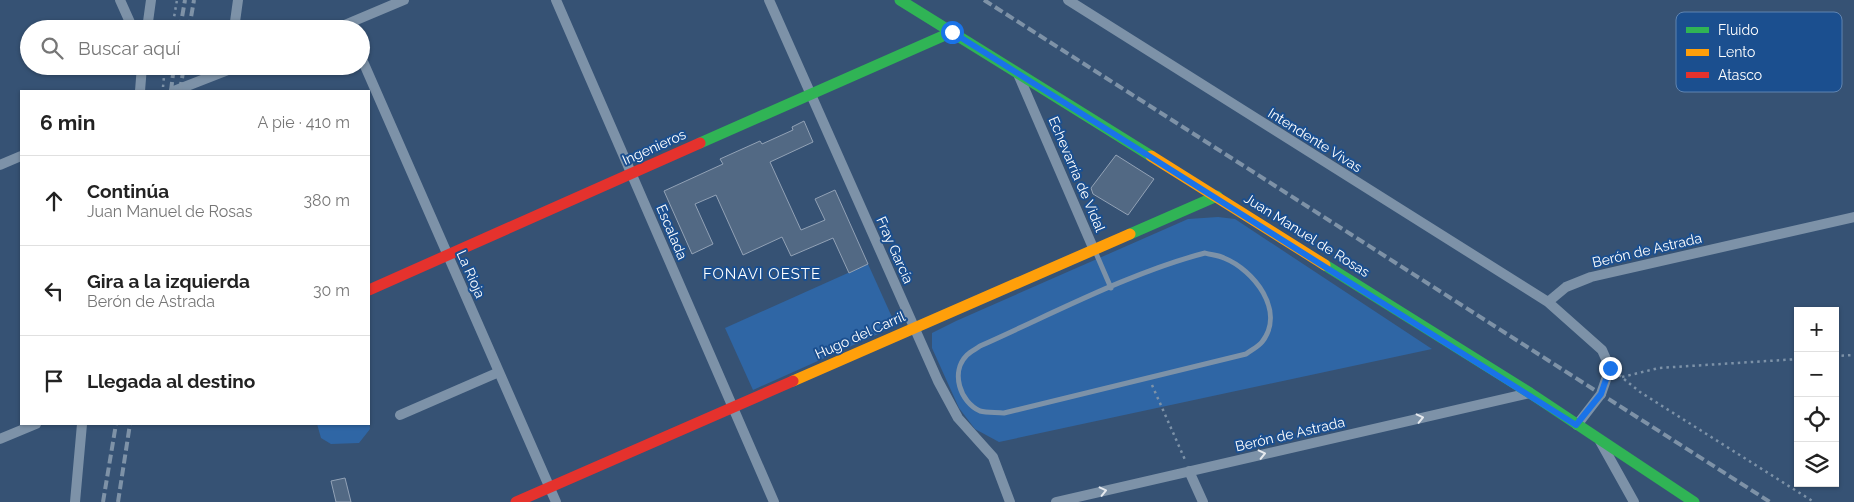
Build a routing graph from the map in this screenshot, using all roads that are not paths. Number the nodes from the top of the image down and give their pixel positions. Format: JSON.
{"nodes":[{"id":1,"x":120,"y":0,"type":"edge"},
{"id":2,"x":151,"y":0,"type":"edge"},
{"id":3,"x":238,"y":0,"type":"edge"},
{"id":4,"x":404,"y":0,"type":"edge"},
{"id":5,"x":556,"y":0,"type":"edge"},
{"id":6,"x":768,"y":0,"type":"edge"},
{"id":7,"x":900,"y":0,"type":"edge"},
{"id":8,"x":1068,"y":0,"type":"edge"},
{"id":9,"x":129,"y":20,"type":"edge"},
{"id":10,"x":148,"y":20,"type":"edge"},
{"id":11,"x":235,"y":20,"type":"edge"},
{"id":12,"x":361,"y":20,"type":"edge"},
{"id":13,"x":952,"y":32,"type":"junction"},
{"id":14,"x":1017,"y":71,"type":"junction"},
{"id":15,"x":141,"y":75,"type":"edge"},
{"id":16,"x":211,"y":75,"type":"edge"},
{"id":17,"x":369,"y":75,"type":"edge"},
{"id":18,"x":140,"y":90,"type":"edge"},
{"id":19,"x":176,"y":90,"type":"edge"},
{"id":20,"x":811,"y":94,"type":"junction"},
{"id":21,"x":20,"y":156,"type":"edge"},
{"id":22,"x":0,"y":165,"type":"edge"},
{"id":23,"x":632,"y":174,"type":"junction"},
{"id":24,"x":1216,"y":196,"type":"junction"},
{"id":25,"x":1854,"y":217,"type":"edge"},
{"id":26,"x":1094,"y":250,"type":"junction"},
{"id":27,"x":447,"y":255,"type":"junction"},
{"id":28,"x":1110,"y":288,"type":"junction"},
{"id":29,"x":370,"y":290,"type":"edge"},
{"id":30,"x":1548,"y":302,"type":"junction"},
{"id":31,"x":915,"y":328,"type":"junction"},
{"id":32,"x":499,"y":372,"type":"junction"},
{"id":33,"x":1530,"y":393,"type":"junction"},
{"id":34,"x":733,"y":407,"type":"junction"},
{"id":35,"x":400,"y":415,"type":"dead end"},
{"id":36,"x":34,"y":425,"type":"edge"},
{"id":37,"x":82,"y":425,"type":"edge"},
{"id":38,"x":1576,"y":425,"type":"junction"},
{"id":39,"x":0,"y":439,"type":"edge"},
{"id":40,"x":1599,"y":440,"type":"junction"},
{"id":41,"x":1189,"y":471,"type":"junction"},
{"id":42,"x":549,"y":487,"type":"junction"},
{"id":43,"x":75,"y":502,"type":"edge"},
{"id":44,"x":516,"y":502,"type":"edge"},
{"id":45,"x":556,"y":502,"type":"edge"},
{"id":46,"x":774,"y":502,"type":"edge"},
{"id":47,"x":1010,"y":502,"type":"edge"},
{"id":48,"x":1056,"y":502,"type":"edge"},
{"id":49,"x":1203,"y":502,"type":"edge"},
{"id":50,"x":1634,"y":502,"type":"edge"},
{"id":51,"x":1694,"y":502,"type":"edge"}],
"edges":[{"from":1,"to":9,"type":"street"},
{"from":2,"to":10,"type":"street"},
{"from":3,"to":11,"type":"street"},
{"from":4,"to":12,"type":"street"},
{"from":5,"to":23,"type":"street","name":"Escalada"},
{"from":6,"to":20,"type":"street","name":"Fray García"},
{"from":7,"to":13,"type":"street","name":"Juan Manuel de Rosas"},
{"from":8,"to":30,"type":"street","name":"Intendente Vivas"},
{"from":13,"to":14,"type":"street","name":"Juan Manuel de Rosas"},
{"from":13,"to":20,"type":"street","name":"Ingenieros"},
{"from":14,"to":24,"type":"street","name":"Juan Manuel de Rosas"},
{"from":14,"to":26,"type":"street","name":"Echevarría de Vidal"},
{"from":15,"to":18,"type":"street"},
{"from":16,"to":19,"type":"street"},
{"from":17,"to":27,"type":"street","name":"La Rioja"},
{"from":20,"to":23,"type":"street","name":"Ingenieros"},
{"from":20,"to":31,"type":"street","name":"Fray García"},
{"from":21,"to":22,"type":"street"},
{"from":23,"to":27,"type":"street","name":"Ingenieros"},
{"from":23,"to":34,"type":"street","name":"Escalada"},
{"from":24,"to":26,"type":"street","name":"Hugo del Carril"},
{"from":24,"to":33,"type":"street","name":"Juan Manuel de Rosas"},
{"from":25,"to":30,"type":"street","name":"Berón de Astrada"},
{"from":26,"to":28,"type":"lane","name":"Echevarría de Vidal"},
{"from":26,"to":31,"type":"street","name":"Hugo del Carril"},
{"from":27,"to":29,"type":"street","name":"Ingenieros"},
{"from":27,"to":32,"type":"street","name":"La Rioja"},
{"from":28,"to":28,"type":"lane"},
{"from":30,"to":38,"type":"street"},
{"from":31,"to":34,"type":"street","name":"Hugo del Carril"},
{"from":31,"to":47,"type":"street","name":"Fray García"},
{"from":32,"to":35,"type":"street"},
{"from":32,"to":42,"type":"street","name":"La Rioja"},
{"from":33,"to":38,"type":"street","name":"Juan Manuel de Rosas"},
{"from":41,"to":33,"type":"street","name":"Berón de Astrada","one_way":true},
{"from":34,"to":42,"type":"street","name":"Hugo del Carril"},
{"from":34,"to":46,"type":"street","name":"Escalada"},
{"from":36,"to":39,"type":"street"},
{"from":37,"to":43,"type":"street"},
{"from":38,"to":40,"type":"street","name":"Juan Manuel de Rosas"},
{"from":40,"to":50,"type":"street"},
{"from":40,"to":51,"type":"street","name":"Juan Manuel de Rosas"},
{"from":48,"to":41,"type":"street","name":"Berón de Astrada","one_way":true},
{"from":41,"to":49,"type":"street"},
{"from":42,"to":44,"type":"street","name":"Hugo del Carril"},
{"from":42,"to":45,"type":"street","name":"La Rioja"}]}
